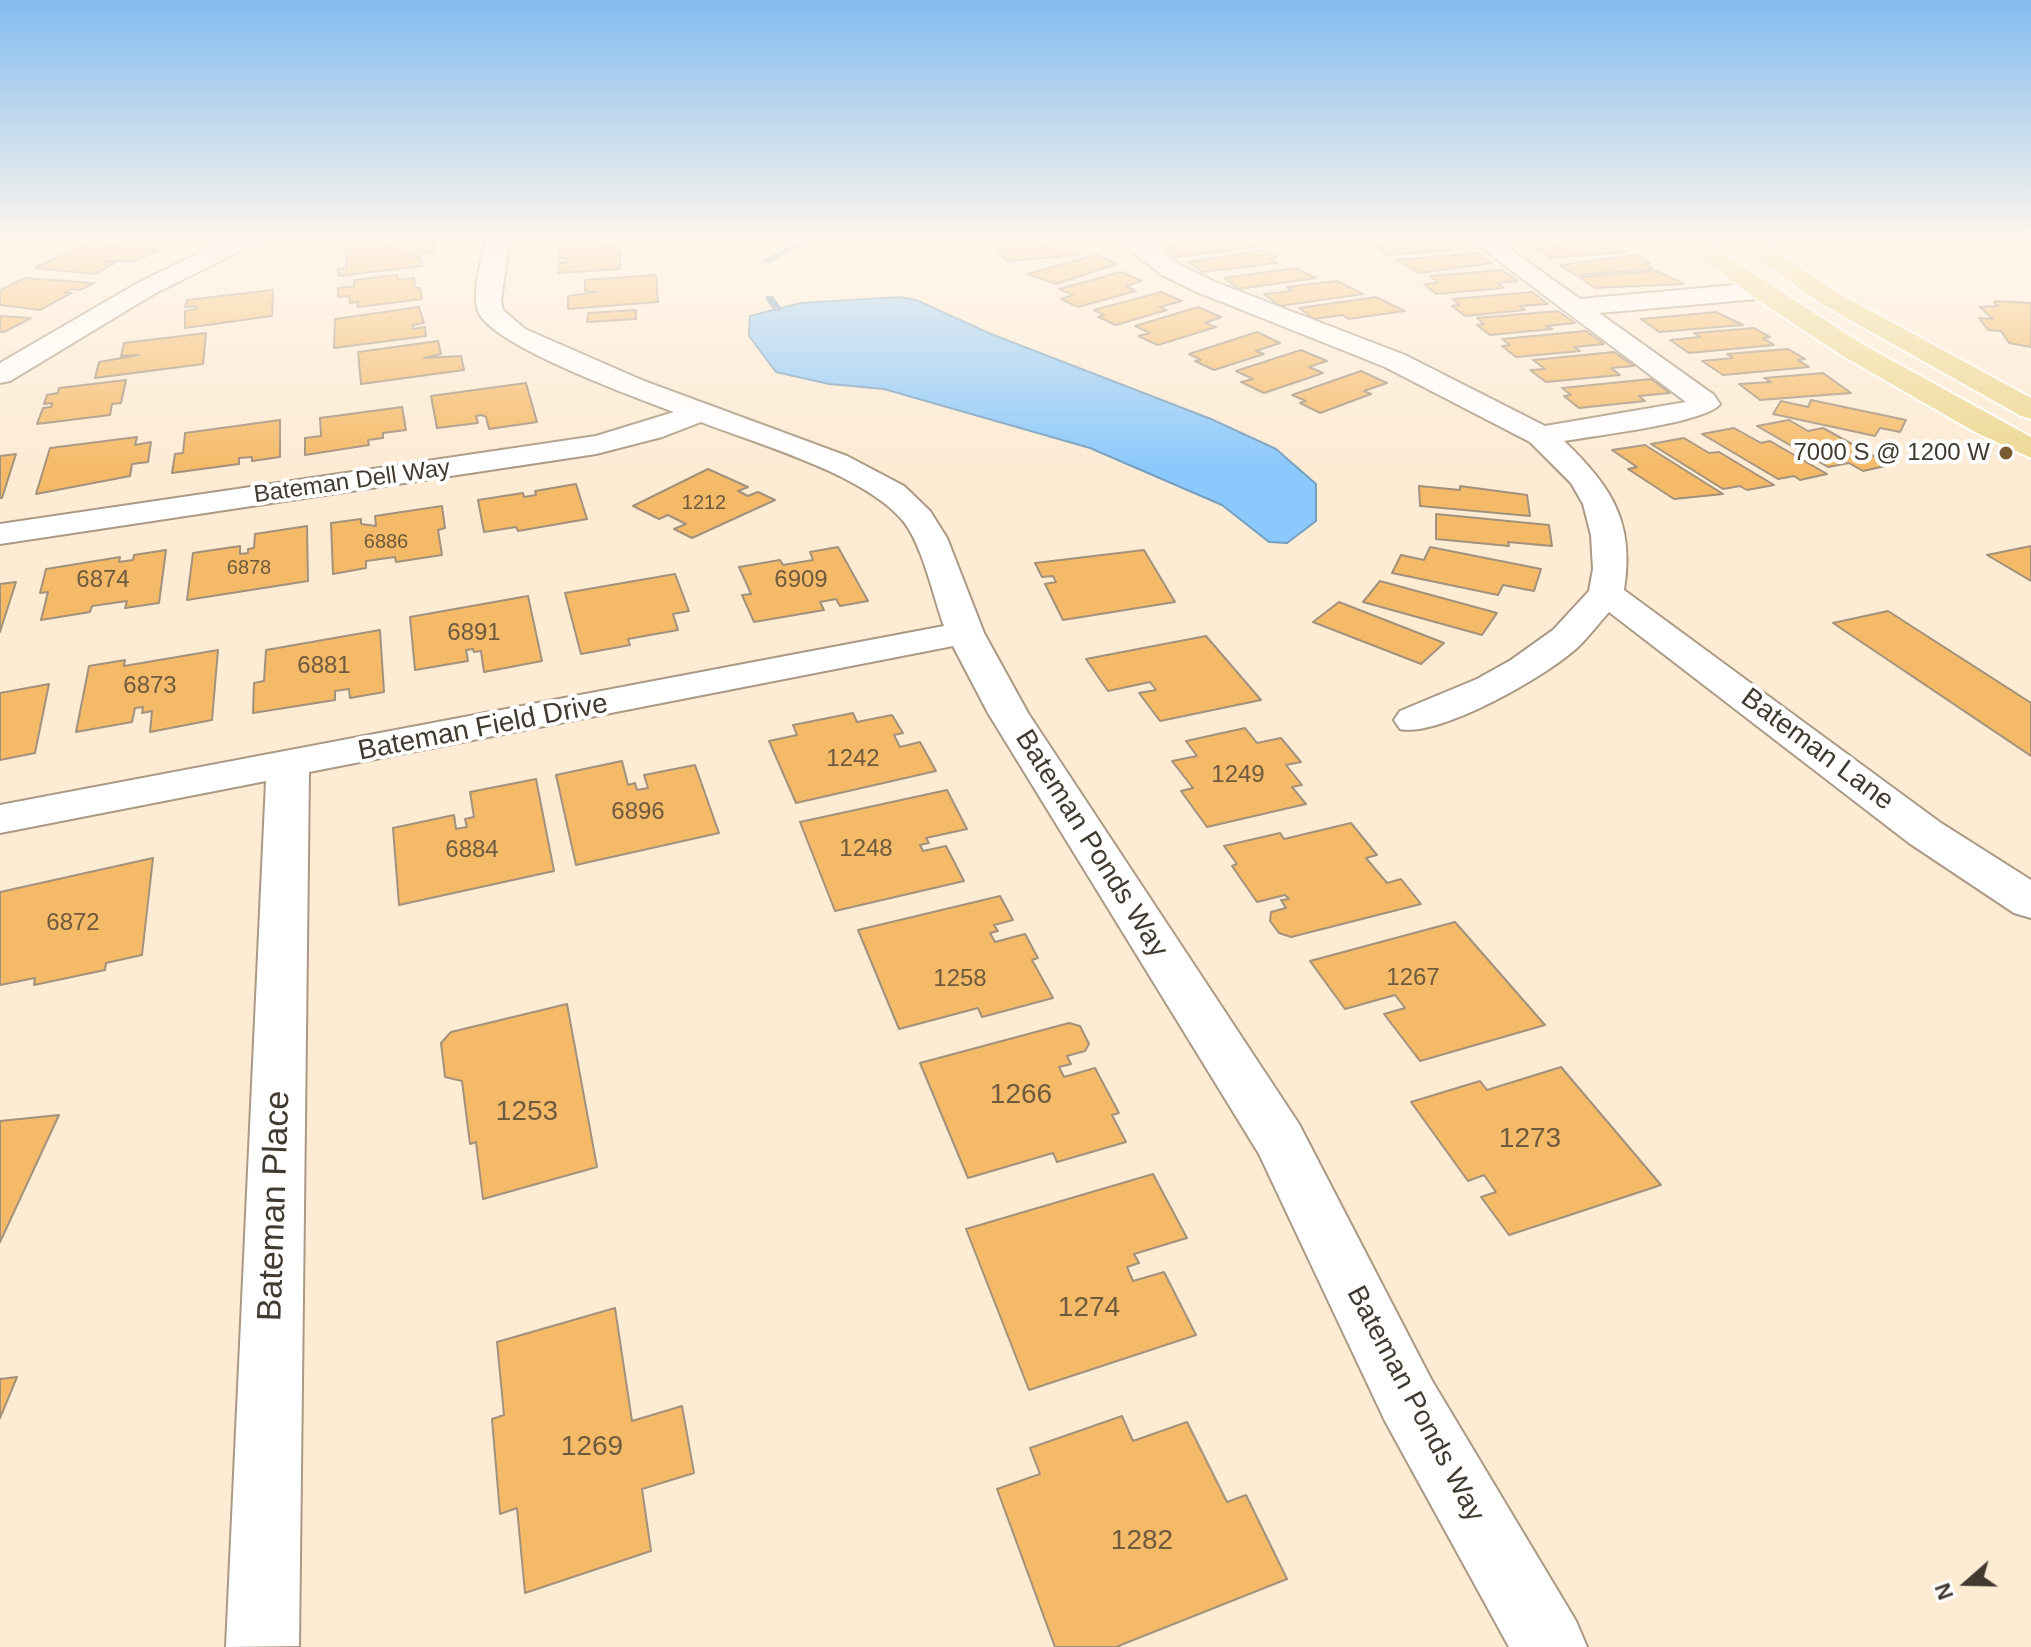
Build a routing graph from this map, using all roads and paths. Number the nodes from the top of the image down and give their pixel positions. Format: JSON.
{"nodes":[{"id":1,"x":103,"y":314,"type":"edge"},
{"id":2,"x":492,"y":314,"type":"edge"},
{"id":3,"x":1272,"y":314,"type":"edge"},
{"id":4,"x":1586,"y":314,"type":"edge"},
{"id":5,"x":1795,"y":314,"type":"edge"},
{"id":6,"x":1858,"y":314,"type":"edge"},
{"id":7,"x":0,"y":375,"type":"edge"},
{"id":8,"x":2031,"y":410,"type":"edge"},
{"id":9,"x":699,"y":413,"type":"junction"},
{"id":10,"x":1541,"y":436,"type":"junction"},
{"id":11,"x":2031,"y":449,"type":"edge"},
{"id":12,"x":0,"y":534,"type":"edge"},
{"id":13,"x":1606,"y":593,"type":"junction"},
{"id":14,"x":965,"y":633,"type":"junction"},
{"id":15,"x":1414,"y":720,"type":"dead end"},
{"id":16,"x":288,"y":766,"type":"junction"},
{"id":17,"x":0,"y":819,"type":"edge"},
{"id":18,"x":2031,"y":902,"type":"edge"},
{"id":19,"x":262,"y":1646,"type":"edge"},
{"id":20,"x":1550,"y":1647,"type":"edge"}],
"edges":[{"from":1,"to":7,"type":"street"},
{"from":2,"to":9,"type":"street","name":"Bateman Ponds Way"},
{"from":3,"to":10,"type":"street"},
{"from":4,"to":10,"type":"street"},
{"from":5,"to":11,"type":"main road"},
{"from":6,"to":8,"type":"main road"},
{"from":9,"to":12,"type":"street","name":"Bateman Dell Way"},
{"from":9,"to":14,"type":"street","name":"Bateman Ponds Way"},
{"from":10,"to":13,"type":"street"},
{"from":13,"to":15,"type":"street"},
{"from":13,"to":18,"type":"street","name":"Bateman Lane"},
{"from":14,"to":16,"type":"street","name":"Bateman Field Drive"},
{"from":14,"to":20,"type":"street","name":"Bateman Ponds Way"},
{"from":16,"to":17,"type":"street","name":"Bateman Field Drive"},
{"from":16,"to":19,"type":"street","name":"Bateman Place"}]}
